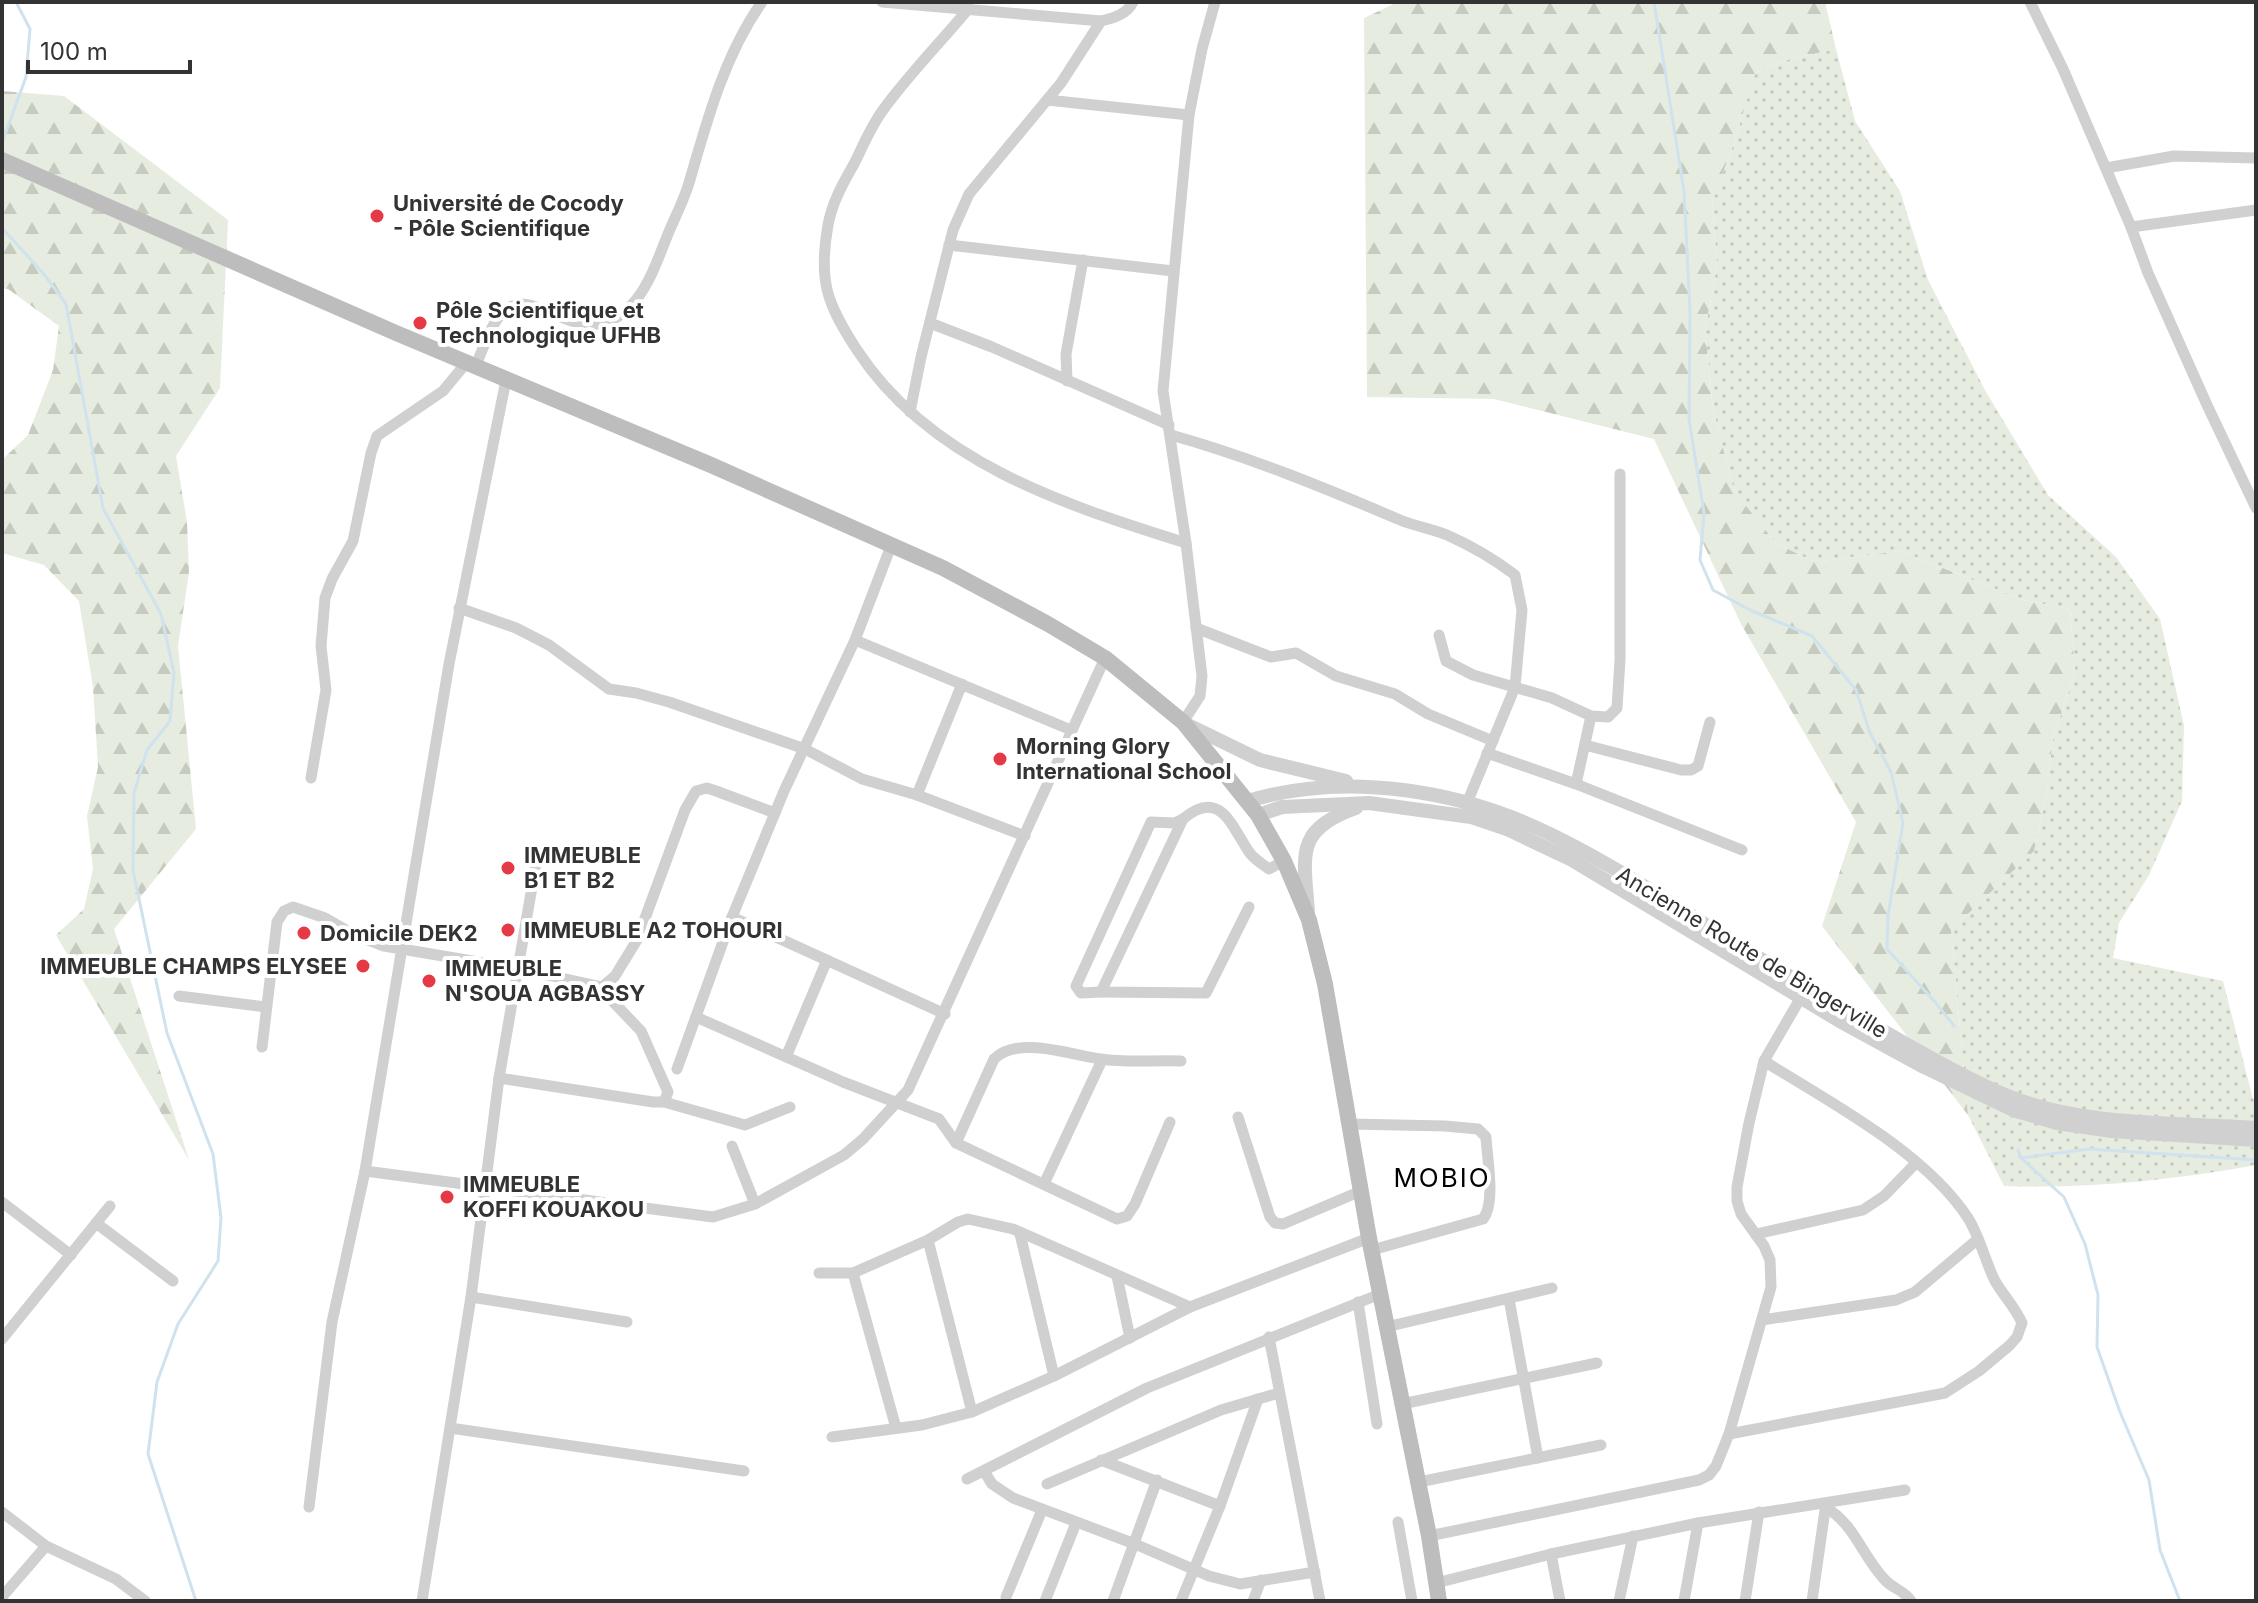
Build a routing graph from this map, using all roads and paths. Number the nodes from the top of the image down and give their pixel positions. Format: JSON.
{"nodes":[{"id":1,"x":762,"y":2,"type":"edge"},
{"id":2,"x":882,"y":2,"type":"edge"},
{"id":3,"x":1133,"y":2,"type":"edge"},
{"id":4,"x":1215,"y":2,"type":"edge"},
{"id":5,"x":2030,"y":2,"type":"edge"},
{"id":6,"x":969,"y":8,"type":"junction"},
{"id":7,"x":1101,"y":21,"type":"junction"},
{"id":8,"x":1047,"y":100,"type":"junction"},
{"id":9,"x":1189,"y":115,"type":"junction"},
{"id":10,"x":2256,"y":158,"type":"edge"},
{"id":11,"x":3,"y":160,"type":"edge"},
{"id":12,"x":2106,"y":168,"type":"junction"},
{"id":13,"x":2256,"y":210,"type":"edge"},
{"id":14,"x":2131,"y":227,"type":"junction"},
{"id":15,"x":949,"y":245,"type":"junction"},
{"id":16,"x":1083,"y":260,"type":"junction"},
{"id":17,"x":1173,"y":271,"type":"junction"},
{"id":18,"x":930,"y":323,"type":"junction"},
{"id":19,"x":471,"y":365,"type":"junction"},
{"id":20,"x":506,"y":380,"type":"junction"},
{"id":21,"x":1067,"y":381,"type":"junction"},
{"id":22,"x":910,"y":412,"type":"junction"},
{"id":23,"x":1170,"y":430,"type":"junction"},
{"id":24,"x":1620,"y":474,"type":"dead end"},
{"id":25,"x":2256,"y":508,"type":"edge"},
{"id":26,"x":1186,"y":543,"type":"junction"},
{"id":27,"x":891,"y":546,"type":"junction"},
{"id":28,"x":459,"y":608,"type":"junction"},
{"id":29,"x":1196,"y":628,"type":"junction"},
{"id":30,"x":1439,"y":635,"type":"dead end"},
{"id":31,"x":855,"y":640,"type":"junction"},
{"id":32,"x":1105,"y":658,"type":"junction"},
{"id":33,"x":962,"y":684,"type":"junction"},
{"id":34,"x":1515,"y":687,"type":"junction"},
{"id":35,"x":1591,"y":716,"type":"junction"},
{"id":36,"x":1183,"y":722,"type":"junction"},
{"id":37,"x":1710,"y":722,"type":"dead end"},
{"id":38,"x":1071,"y":730,"type":"junction"},
{"id":39,"x":1493,"y":741,"type":"junction"},
{"id":40,"x":1585,"y":745,"type":"junction"},
{"id":41,"x":805,"y":749,"type":"junction"},
{"id":42,"x":1487,"y":753,"type":"junction"},
{"id":43,"x":311,"y":778,"type":"dead end"},
{"id":44,"x":1576,"y":784,"type":"junction"},
{"id":45,"x":1370,"y":786,"type":"junction"},
{"id":46,"x":917,"y":795,"type":"junction"},
{"id":47,"x":1248,"y":801,"type":"junction"},
{"id":48,"x":1369,"y":803,"type":"junction"},
{"id":49,"x":1467,"y":803,"type":"junction"},
{"id":50,"x":775,"y":813,"type":"junction"},
{"id":51,"x":1258,"y":815,"type":"junction"},
{"id":52,"x":1183,"y":819,"type":"junction"},
{"id":53,"x":1025,"y":836,"type":"junction"},
{"id":54,"x":1742,"y":850,"type":"dead end"},
{"id":55,"x":1284,"y":861,"type":"junction"},
{"id":56,"x":536,"y":864,"type":"dead end"},
{"id":57,"x":1249,"y":907,"type":"dead end"},
{"id":58,"x":732,"y":917,"type":"junction"},
{"id":59,"x":1309,"y":920,"type":"junction"},
{"id":60,"x":402,"y":950,"type":"junction"},
{"id":61,"x":827,"y":960,"type":"junction"},
{"id":62,"x":520,"y":969,"type":"junction"},
{"id":63,"x":601,"y":988,"type":"junction"},
{"id":64,"x":1101,"y":992,"type":"junction"},
{"id":65,"x":1804,"y":992,"type":"junction"},
{"id":66,"x":179,"y":996,"type":"dead end"},
{"id":67,"x":266,"y":1007,"type":"junction"},
{"id":68,"x":945,"y":1014,"type":"junction"},
{"id":69,"x":696,"y":1017,"type":"junction"},
{"id":70,"x":262,"y":1047,"type":"dead end"},
{"id":71,"x":786,"y":1057,"type":"junction"},
{"id":72,"x":1102,"y":1060,"type":"junction"},
{"id":73,"x":1181,"y":1061,"type":"dead end"},
{"id":74,"x":1764,"y":1061,"type":"junction"},
{"id":75,"x":677,"y":1069,"type":"dead end"},
{"id":76,"x":499,"y":1078,"type":"junction"},
{"id":77,"x":664,"y":1102,"type":"junction"},
{"id":78,"x":897,"y":1104,"type":"junction"},
{"id":79,"x":790,"y":1107,"type":"dead end"},
{"id":80,"x":1238,"y":1117,"type":"dead end"},
{"id":81,"x":1170,"y":1122,"type":"dead end"},
{"id":82,"x":1350,"y":1124,"type":"junction"},
{"id":83,"x":2256,"y":1128,"type":"edge"},
{"id":84,"x":2256,"y":1140,"type":"edge"},
{"id":85,"x":956,"y":1143,"type":"junction"},
{"id":86,"x":732,"y":1146,"type":"dead end"},
{"id":87,"x":1916,"y":1163,"type":"junction"},
{"id":88,"x":365,"y":1171,"type":"junction"},
{"id":89,"x":1044,"y":1184,"type":"junction"},
{"id":90,"x":485,"y":1188,"type":"junction"},
{"id":91,"x":1361,"y":1191,"type":"junction"},
{"id":92,"x":2,"y":1202,"type":"edge"},
{"id":93,"x":755,"y":1204,"type":"junction"},
{"id":94,"x":110,"y":1206,"type":"dead end"},
{"id":95,"x":96,"y":1223,"type":"junction"},
{"id":96,"x":1020,"y":1234,"type":"junction"},
{"id":97,"x":1756,"y":1234,"type":"junction"},
{"id":98,"x":1978,"y":1239,"type":"junction"},
{"id":99,"x":928,"y":1240,"type":"junction"},
{"id":100,"x":1370,"y":1244,"type":"junction"},
{"id":101,"x":71,"y":1255,"type":"junction"},
{"id":102,"x":819,"y":1273,"type":"dead end"},
{"id":103,"x":853,"y":1273,"type":"junction"},
{"id":104,"x":1117,"y":1276,"type":"junction"},
{"id":105,"x":173,"y":1281,"type":"dead end"},
{"id":106,"x":1552,"y":1288,"type":"dead end"},
{"id":107,"x":1380,"y":1294,"type":"junction"},
{"id":108,"x":471,"y":1297,"type":"junction"},
{"id":109,"x":1509,"y":1299,"type":"junction"},
{"id":110,"x":1358,"y":1302,"type":"junction"},
{"id":111,"x":1190,"y":1307,"type":"junction"},
{"id":112,"x":1762,"y":1320,"type":"junction"},
{"id":113,"x":627,"y":1322,"type":"dead end"},
{"id":114,"x":1386,"y":1327,"type":"junction"},
{"id":115,"x":1269,"y":1337,"type":"junction"},
{"id":116,"x":1130,"y":1338,"type":"junction"},
{"id":117,"x":2,"y":1339,"type":"edge"},
{"id":118,"x":1597,"y":1363,"type":"dead end"},
{"id":119,"x":1054,"y":1376,"type":"junction"},
{"id":120,"x":1524,"y":1378,"type":"junction"},
{"id":121,"x":1279,"y":1393,"type":"junction"},
{"id":122,"x":1258,"y":1399,"type":"junction"},
{"id":123,"x":1402,"y":1404,"type":"junction"},
{"id":124,"x":972,"y":1412,"type":"junction"},
{"id":125,"x":1377,"y":1424,"type":"dead end"},
{"id":126,"x":450,"y":1428,"type":"junction"},
{"id":127,"x":896,"y":1428,"type":"junction"},
{"id":128,"x":1729,"y":1434,"type":"junction"},
{"id":129,"x":832,"y":1437,"type":"dead end"},
{"id":130,"x":1601,"y":1445,"type":"dead end"},
{"id":131,"x":1538,"y":1458,"type":"junction"},
{"id":132,"x":1101,"y":1460,"type":"junction"},
{"id":133,"x":744,"y":1471,"type":"dead end"},
{"id":134,"x":984,"y":1471,"type":"junction"},
{"id":135,"x":967,"y":1479,"type":"dead end"},
{"id":136,"x":1157,"y":1480,"type":"junction"},
{"id":137,"x":1419,"y":1482,"type":"junction"},
{"id":138,"x":1047,"y":1484,"type":"dead end"},
{"id":139,"x":1905,"y":1490,"type":"dead end"},
{"id":140,"x":1826,"y":1505,"type":"junction"},
{"id":141,"x":1220,"y":1506,"type":"junction"},
{"id":142,"x":309,"y":1507,"type":"dead end"},
{"id":143,"x":1042,"y":1510,"type":"junction"},
{"id":144,"x":2,"y":1512,"type":"edge"},
{"id":145,"x":1759,"y":1512,"type":"junction"},
{"id":146,"x":1398,"y":1522,"type":"dead end"},
{"id":147,"x":1076,"y":1523,"type":"junction"},
{"id":148,"x":1698,"y":1523,"type":"junction"},
{"id":149,"x":1429,"y":1536,"type":"junction"},
{"id":150,"x":1633,"y":1536,"type":"junction"},
{"id":151,"x":1135,"y":1544,"type":"junction"},
{"id":152,"x":46,"y":1546,"type":"junction"},
{"id":153,"x":1551,"y":1554,"type":"junction"},
{"id":154,"x":1194,"y":1567,"type":"junction"},
{"id":155,"x":1315,"y":1572,"type":"junction"},
{"id":156,"x":1261,"y":1580,"type":"junction"},
{"id":157,"x":1436,"y":1583,"type":"junction"},
{"id":158,"x":2,"y":1597,"type":"edge"},
{"id":159,"x":1006,"y":1597,"type":"dead end"},
{"id":160,"x":145,"y":1601,"type":"edge"},
{"id":161,"x":422,"y":1601,"type":"edge"},
{"id":162,"x":1045,"y":1601,"type":"edge"},
{"id":163,"x":1113,"y":1601,"type":"edge"},
{"id":164,"x":1181,"y":1601,"type":"edge"},
{"id":165,"x":1253,"y":1601,"type":"edge"},
{"id":166,"x":1320,"y":1601,"type":"edge"},
{"id":167,"x":1412,"y":1601,"type":"edge"},
{"id":168,"x":1439,"y":1601,"type":"edge"},
{"id":169,"x":1560,"y":1601,"type":"edge"},
{"id":170,"x":1619,"y":1601,"type":"edge"},
{"id":171,"x":1684,"y":1601,"type":"edge"},
{"id":172,"x":1745,"y":1601,"type":"edge"},
{"id":173,"x":1812,"y":1601,"type":"edge"},
{"id":174,"x":1911,"y":1601,"type":"edge"}],
"edges":[{"from":1,"to":19,"type":"street"},
{"from":2,"to":6,"type":"street"},
{"from":3,"to":7,"type":"street"},
{"from":4,"to":9,"type":"street"},
{"from":5,"to":12,"type":"street"},
{"from":6,"to":7,"type":"street"},
{"from":6,"to":22,"type":"street"},
{"from":7,"to":8,"type":"street"},
{"from":8,"to":9,"type":"street"},
{"from":8,"to":15,"type":"street"},
{"from":9,"to":17,"type":"street"},
{"from":10,"to":12,"type":"street"},
{"from":11,"to":19,"type":"main road"},
{"from":12,"to":14,"type":"street"},
{"from":13,"to":14,"type":"street"},
{"from":14,"to":25,"type":"street"},
{"from":15,"to":16,"type":"street"},
{"from":15,"to":18,"type":"street"},
{"from":16,"to":17,"type":"street"},
{"from":16,"to":21,"type":"street"},
{"from":17,"to":23,"type":"street"},
{"from":18,"to":21,"type":"street"},
{"from":18,"to":22,"type":"street"},
{"from":19,"to":20,"type":"main road"},
{"from":19,"to":43,"type":"street"},
{"from":20,"to":27,"type":"main road"},
{"from":20,"to":28,"type":"street"},
{"from":21,"to":23,"type":"street"},
{"from":22,"to":26,"type":"street"},
{"from":23,"to":26,"type":"street"},
{"from":23,"to":34,"type":"street"},
{"from":24,"to":35,"type":"street"},
{"from":26,"to":29,"type":"street"},
{"from":27,"to":31,"type":"street"},
{"from":27,"to":32,"type":"main road"},
{"from":28,"to":41,"type":"street"},
{"from":28,"to":60,"type":"street"},
{"from":29,"to":36,"type":"street"},
{"from":29,"to":39,"type":"street"},
{"from":30,"to":34,"type":"street"},
{"from":31,"to":33,"type":"street"},
{"from":31,"to":41,"type":"street"},
{"from":32,"to":36,"type":"main road"},
{"from":32,"to":38,"type":"street"},
{"from":33,"to":38,"type":"street"},
{"from":33,"to":46,"type":"street"},
{"from":34,"to":35,"type":"street"},
{"from":34,"to":39,"type":"street"},
{"from":35,"to":40,"type":"street"},
{"from":36,"to":45,"type":"street"},
{"from":36,"to":47,"type":"main road"},
{"from":37,"to":40,"type":"street"},
{"from":38,"to":53,"type":"street"},
{"from":39,"to":42,"type":"street"},
{"from":40,"to":44,"type":"street"},
{"from":41,"to":46,"type":"street"},
{"from":41,"to":50,"type":"street"},
{"from":42,"to":44,"type":"street"},
{"from":42,"to":49,"type":"street"},
{"from":44,"to":54,"type":"street"},
{"from":45,"to":47,"type":"street","name":"Ancienne Route de Bingerville"},
{"from":45,"to":49,"type":"street","name":"Ancienne Route de Bingerville"},
{"from":46,"to":53,"type":"street"},
{"from":47,"to":51,"type":"main road"},
{"from":48,"to":51,"type":"street","name":"Ancienne Route de Bingerville"},
{"from":48,"to":59,"type":"street"},
{"from":48,"to":65,"type":"street","name":"Ancienne Route de Bingerville"},
{"from":49,"to":65,"type":"street","name":"Ancienne Route de Bingerville"},
{"from":50,"to":58,"type":"street"},
{"from":50,"to":63,"type":"street"},
{"from":51,"to":55,"type":"main road"},
{"from":52,"to":55,"type":"street"},
{"from":52,"to":64,"type":"street"},
{"from":52,"to":64,"type":"street"},
{"from":53,"to":68,"type":"street"},
{"from":55,"to":59,"type":"main road"},
{"from":56,"to":62,"type":"street"},
{"from":57,"to":64,"type":"street"},
{"from":58,"to":61,"type":"street"},
{"from":58,"to":69,"type":"street"},
{"from":59,"to":82,"type":"main road"},
{"from":60,"to":62,"type":"street"},
{"from":60,"to":67,"type":"street"},
{"from":60,"to":88,"type":"street"},
{"from":61,"to":68,"type":"street"},
{"from":61,"to":71,"type":"street"},
{"from":62,"to":63,"type":"street"},
{"from":62,"to":76,"type":"street"},
{"from":63,"to":77,"type":"street"},
{"from":65,"to":74,"type":"street","name":"Ancienne Route de Bingerville"},
{"from":65,"to":83,"type":"street","name":"Ancienne Route de Bingerville"},
{"from":65,"to":84,"type":"street","name":"Ancienne Route de Bingerville"},
{"from":66,"to":67,"type":"street"},
{"from":67,"to":70,"type":"street"},
{"from":68,"to":78,"type":"street"},
{"from":69,"to":71,"type":"street"},
{"from":69,"to":75,"type":"street"},
{"from":71,"to":78,"type":"street"},
{"from":72,"to":73,"type":"street"},
{"from":72,"to":85,"type":"street"},
{"from":72,"to":89,"type":"street"},
{"from":74,"to":87,"type":"street"},
{"from":74,"to":97,"type":"street","name":"Ancienne Route de Bingerville"},
{"from":76,"to":77,"type":"street"},
{"from":76,"to":90,"type":"street"},
{"from":77,"to":79,"type":"street"},
{"from":78,"to":85,"type":"street"},
{"from":78,"to":93,"type":"street"},
{"from":80,"to":91,"type":"street"},
{"from":81,"to":89,"type":"street"},
{"from":82,"to":91,"type":"main road"},
{"from":82,"to":100,"type":"street"},
{"from":85,"to":89,"type":"street"},
{"from":86,"to":93,"type":"street"},
{"from":87,"to":97,"type":"street"},
{"from":87,"to":98,"type":"street"},
{"from":88,"to":90,"type":"street"},
{"from":88,"to":142,"type":"street"},
{"from":90,"to":93,"type":"street"},
{"from":90,"to":108,"type":"street"},
{"from":91,"to":100,"type":"main road"},
{"from":92,"to":101,"type":"street"},
{"from":94,"to":95,"type":"street"},
{"from":95,"to":101,"type":"street"},
{"from":95,"to":105,"type":"street"},
{"from":96,"to":99,"type":"street"},
{"from":96,"to":104,"type":"street"},
{"from":96,"to":119,"type":"street"},
{"from":97,"to":112,"type":"street","name":"Ancienne Route de Bingerville"},
{"from":98,"to":112,"type":"street"},
{"from":98,"to":128,"type":"street"},
{"from":99,"to":103,"type":"street"},
{"from":99,"to":124,"type":"street"},
{"from":100,"to":107,"type":"main road"},
{"from":100,"to":111,"type":"street"},
{"from":101,"to":117,"type":"street"},
{"from":102,"to":103,"type":"street"},
{"from":103,"to":127,"type":"street"},
{"from":104,"to":111,"type":"street"},
{"from":104,"to":116,"type":"street"},
{"from":106,"to":109,"type":"street"},
{"from":107,"to":110,"type":"street"},
{"from":107,"to":114,"type":"main road"},
{"from":108,"to":113,"type":"street"},
{"from":108,"to":126,"type":"street"},
{"from":109,"to":114,"type":"street"},
{"from":109,"to":120,"type":"street"},
{"from":110,"to":115,"type":"street"},
{"from":110,"to":125,"type":"street"},
{"from":111,"to":116,"type":"street"},
{"from":112,"to":128,"type":"street","name":"Ancienne Route de Bingerville"},
{"from":114,"to":123,"type":"main road"},
{"from":115,"to":121,"type":"street"},
{"from":115,"to":134,"type":"street"},
{"from":116,"to":119,"type":"street"},
{"from":118,"to":120,"type":"street"},
{"from":119,"to":124,"type":"street"},
{"from":120,"to":123,"type":"street"},
{"from":120,"to":131,"type":"street"},
{"from":121,"to":122,"type":"street"},
{"from":121,"to":155,"type":"street"},
{"from":122,"to":132,"type":"street"},
{"from":122,"to":141,"type":"street"},
{"from":123,"to":137,"type":"main road"},
{"from":124,"to":127,"type":"street"},
{"from":126,"to":133,"type":"street"},
{"from":126,"to":161,"type":"street"},
{"from":127,"to":129,"type":"street"},
{"from":128,"to":149,"type":"street","name":"Ancienne Route de Bingerville"},
{"from":130,"to":131,"type":"street"},
{"from":131,"to":137,"type":"street"},
{"from":132,"to":136,"type":"street"},
{"from":132,"to":138,"type":"street"},
{"from":134,"to":135,"type":"street"},
{"from":134,"to":143,"type":"street"},
{"from":136,"to":141,"type":"street"},
{"from":136,"to":151,"type":"street"},
{"from":137,"to":149,"type":"main road"},
{"from":139,"to":140,"type":"street"},
{"from":140,"to":145,"type":"street"},
{"from":140,"to":173,"type":"street"},
{"from":140,"to":174,"type":"street"},
{"from":141,"to":154,"type":"street"},
{"from":143,"to":147,"type":"street"},
{"from":143,"to":159,"type":"street"},
{"from":144,"to":152,"type":"street"},
{"from":145,"to":148,"type":"street"},
{"from":145,"to":172,"type":"street"},
{"from":146,"to":167,"type":"street"},
{"from":147,"to":151,"type":"street"},
{"from":147,"to":162,"type":"street"},
{"from":148,"to":150,"type":"street"},
{"from":148,"to":171,"type":"street"},
{"from":149,"to":157,"type":"main road"},
{"from":150,"to":153,"type":"street"},
{"from":150,"to":170,"type":"street"},
{"from":151,"to":154,"type":"street"},
{"from":151,"to":163,"type":"street"},
{"from":152,"to":158,"type":"street"},
{"from":152,"to":160,"type":"street"},
{"from":153,"to":157,"type":"street"},
{"from":153,"to":169,"type":"street"},
{"from":154,"to":156,"type":"street"},
{"from":154,"to":164,"type":"street"},
{"from":155,"to":156,"type":"street"},
{"from":155,"to":166,"type":"street"},
{"from":156,"to":165,"type":"street"},
{"from":157,"to":168,"type":"main road"}]}
